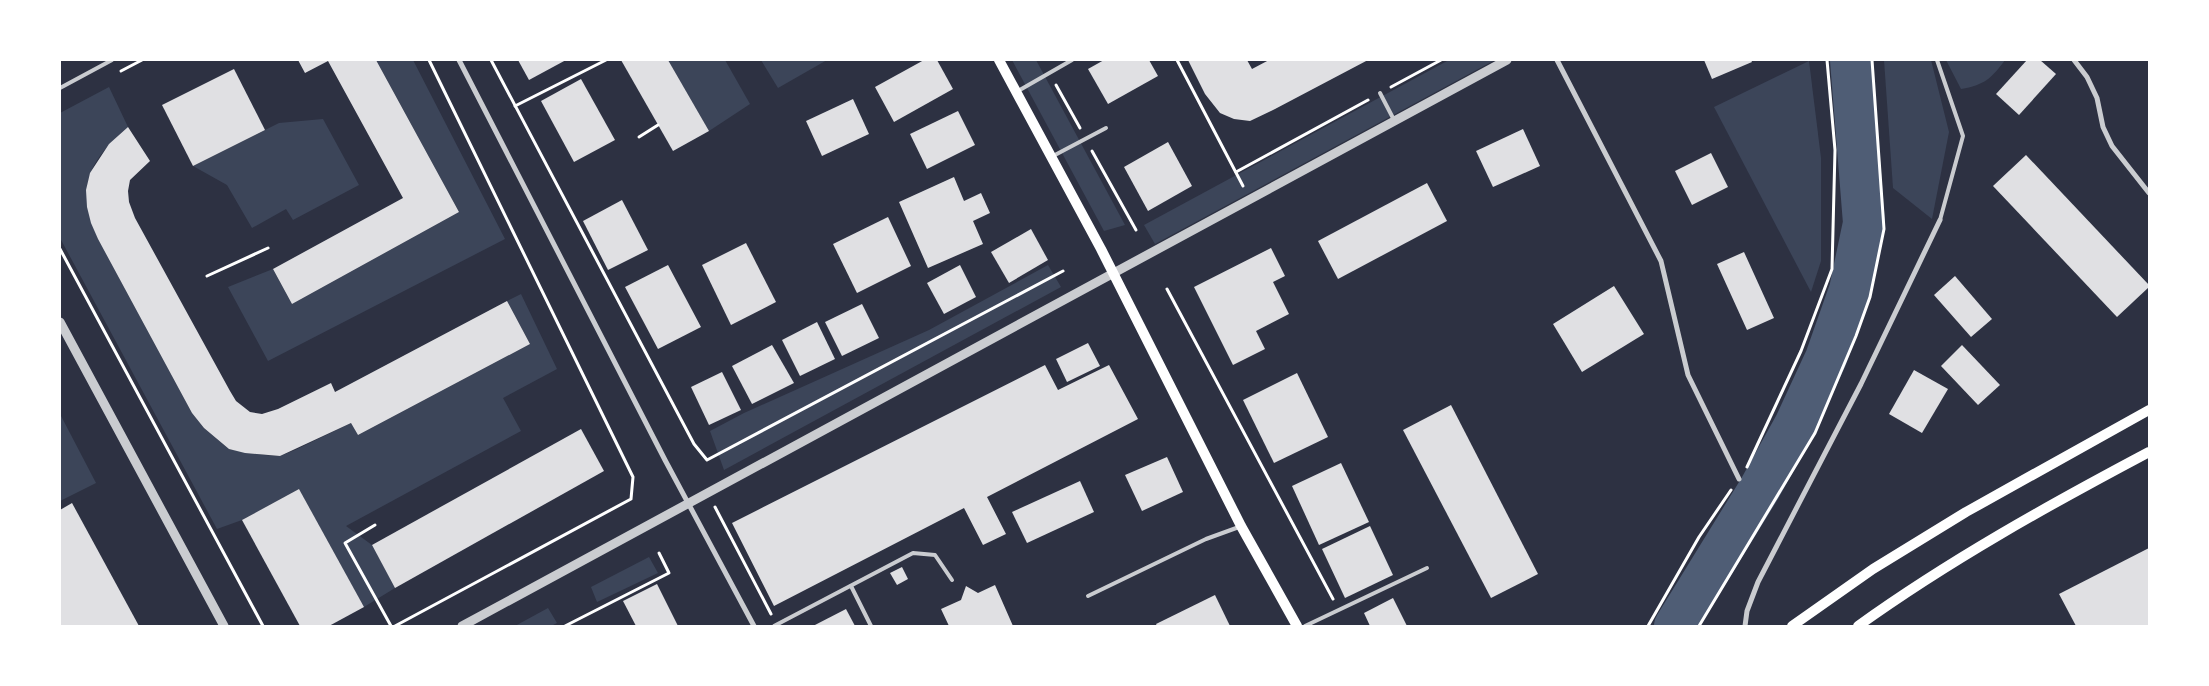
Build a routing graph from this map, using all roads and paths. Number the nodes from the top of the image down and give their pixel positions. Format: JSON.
{"nodes":[{"id":1,"x":112,"y":60,"type":"edge"},
{"id":2,"x":429,"y":60,"type":"edge"},
{"id":3,"x":458,"y":60,"type":"edge"},
{"id":4,"x":491,"y":60,"type":"edge"},
{"id":5,"x":606,"y":60,"type":"edge"},
{"id":6,"x":999,"y":60,"type":"edge"},
{"id":7,"x":1072,"y":60,"type":"edge"},
{"id":8,"x":1177,"y":60,"type":"edge"},
{"id":9,"x":1441,"y":60,"type":"edge"},
{"id":10,"x":1507,"y":60,"type":"edge"},
{"id":11,"x":1557,"y":60,"type":"edge"},
{"id":12,"x":1827,"y":60,"type":"edge"},
{"id":13,"x":1872,"y":60,"type":"edge"},
{"id":14,"x":1937,"y":60,"type":"edge"},
{"id":15,"x":2074,"y":60,"type":"edge"},
{"id":16,"x":60,"y":88,"type":"edge"},
{"id":17,"x":1016,"y":92,"type":"junction"},
{"id":18,"x":1380,"y":93,"type":"junction"},
{"id":19,"x":515,"y":106,"type":"junction"},
{"id":20,"x":1395,"y":121,"type":"junction"},
{"id":21,"x":658,"y":126,"type":"dead end"},
{"id":22,"x":1106,"y":128,"type":"dead end"},
{"id":23,"x":639,"y":137,"type":"dead end"},
{"id":24,"x":1052,"y":158,"type":"junction"},
{"id":25,"x":1236,"y":172,"type":"junction"},
{"id":26,"x":2149,"y":193,"type":"edge"},
{"id":27,"x":1250,"y":199,"type":"junction"},
{"id":28,"x":1940,"y":220,"type":"joint"},
{"id":29,"x":268,"y":248,"type":"dead end"},
{"id":30,"x":60,"y":249,"type":"edge"},
{"id":31,"x":1062,"y":271,"type":"dead end"},
{"id":32,"x":1113,"y":274,"type":"junction"},
{"id":33,"x":207,"y":276,"type":"dead end"},
{"id":34,"x":1167,"y":289,"type":"dead end"},
{"id":35,"x":60,"y":322,"type":"edge"},
{"id":36,"x":2149,"y":410,"type":"edge"},
{"id":37,"x":2149,"y":452,"type":"edge"},
{"id":38,"x":1739,"y":479,"type":"junction"},
{"id":39,"x":708,"y":493,"type":"junction"},
{"id":40,"x":688,"y":503,"type":"junction"},
{"id":41,"x":375,"y":525,"type":"dead end"},
{"id":42,"x":1241,"y":526,"type":"junction"},
{"id":43,"x":659,"y":553,"type":"dead end"},
{"id":44,"x":1427,"y":568,"type":"dead end"},
{"id":45,"x":952,"y":580,"type":"dead end"},
{"id":46,"x":851,"y":586,"type":"junction"},
{"id":47,"x":1088,"y":596,"type":"dead end"},
{"id":48,"x":1339,"y":610,"type":"junction"},
{"id":49,"x":775,"y":625,"type":"edge"},
{"id":50,"x":224,"y":626,"type":"edge"},
{"id":51,"x":263,"y":626,"type":"edge"},
{"id":52,"x":393,"y":626,"type":"edge"},
{"id":53,"x":462,"y":626,"type":"edge"},
{"id":54,"x":565,"y":626,"type":"edge"},
{"id":55,"x":754,"y":626,"type":"edge"},
{"id":56,"x":871,"y":626,"type":"edge"},
{"id":57,"x":1297,"y":626,"type":"edge"},
{"id":58,"x":1305,"y":626,"type":"edge"},
{"id":59,"x":1648,"y":626,"type":"edge"},
{"id":60,"x":1699,"y":626,"type":"edge"},
{"id":61,"x":1745,"y":626,"type":"edge"},
{"id":62,"x":1792,"y":626,"type":"edge"},
{"id":63,"x":1858,"y":626,"type":"edge"}],
"edges":[{"from":1,"to":16,"type":"lane"},
{"from":2,"to":52,"type":"path"},
{"from":3,"to":40,"type":"street"},
{"from":4,"to":19,"type":"path"},
{"from":5,"to":19,"type":"path"},
{"from":6,"to":17,"type":"main road"},
{"from":7,"to":17,"type":"lane"},
{"from":8,"to":25,"type":"path"},
{"from":9,"to":18,"type":"path"},
{"from":10,"to":20,"type":"street"},
{"from":11,"to":38,"type":"street"},
{"from":12,"to":38,"type":"path"},
{"from":13,"to":60,"type":"path"},
{"from":14,"to":28,"type":"lane"},
{"from":15,"to":26,"type":"street"},
{"from":17,"to":24,"type":"main road"},
{"from":18,"to":20,"type":"lane"},
{"from":18,"to":25,"type":"path"},
{"from":19,"to":31,"type":"path"},
{"from":20,"to":27,"type":"street"},
{"from":21,"to":23,"type":"path"},
{"from":22,"to":24,"type":"lane"},
{"from":24,"to":32,"type":"main road"},
{"from":25,"to":27,"type":"path"},
{"from":27,"to":32,"type":"street"},
{"from":28,"to":61,"type":"street"},
{"from":29,"to":33,"type":"path"},
{"from":30,"to":51,"type":"path"},
{"from":32,"to":39,"type":"street"},
{"from":32,"to":42,"type":"main road"},
{"from":34,"to":48,"type":"path"},
{"from":35,"to":50,"type":"street"},
{"from":36,"to":62,"type":"main road"},
{"from":37,"to":63,"type":"main road"},
{"from":38,"to":59,"type":"path"},
{"from":39,"to":40,"type":"street"},
{"from":39,"to":49,"type":"path"},
{"from":40,"to":53,"type":"street"},
{"from":40,"to":55,"type":"street"},
{"from":41,"to":52,"type":"path"},
{"from":42,"to":47,"type":"lane"},
{"from":42,"to":57,"type":"main road"},
{"from":43,"to":54,"type":"path"},
{"from":44,"to":48,"type":"lane"},
{"from":45,"to":46,"type":"lane"},
{"from":46,"to":49,"type":"lane"},
{"from":46,"to":56,"type":"lane"},
{"from":48,"to":58,"type":"lane"}]}
